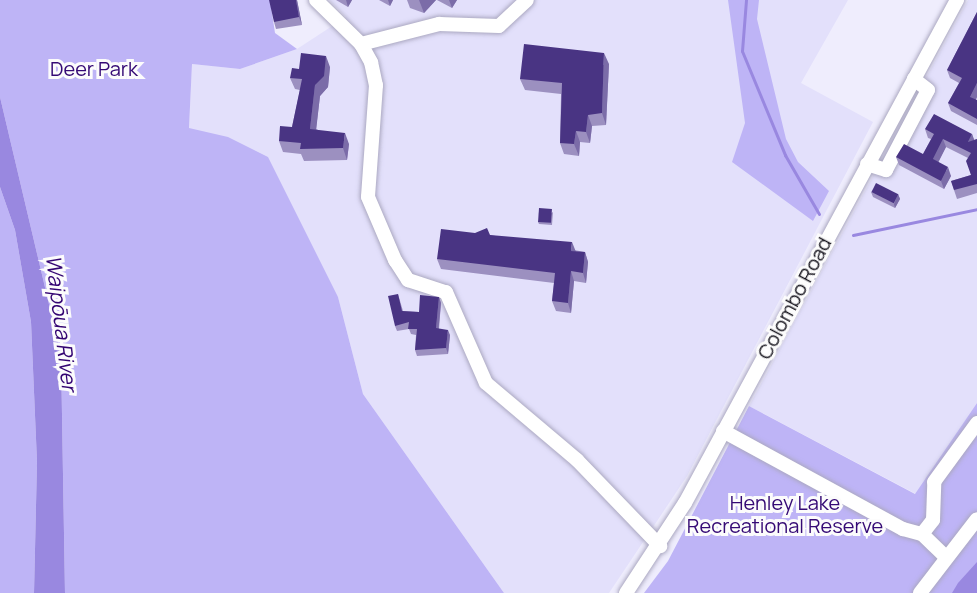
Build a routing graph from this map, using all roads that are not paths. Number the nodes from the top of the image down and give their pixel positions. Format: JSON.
{"nodes":[{"id":1,"x":316,"y":0,"type":"edge"},
{"id":2,"x":527,"y":0,"type":"edge"},
{"id":3,"x":957,"y":0,"type":"edge"},
{"id":4,"x":361,"y":44,"type":"junction"},
{"id":5,"x":914,"y":79,"type":"junction"},
{"id":6,"x":867,"y":164,"type":"junction"},
{"id":7,"x":977,"y":423,"type":"edge"},
{"id":8,"x":723,"y":431,"type":"junction"},
{"id":9,"x":977,"y":519,"type":"edge"},
{"id":10,"x":922,"y":534,"type":"junction"},
{"id":11,"x":660,"y":546,"type":"junction"},
{"id":12,"x":945,"y":556,"type":"junction"},
{"id":13,"x":626,"y":593,"type":"edge"},
{"id":14,"x":920,"y":593,"type":"edge"}],
"edges":[{"from":1,"to":4,"type":"street"},
{"from":2,"to":4,"type":"street"},
{"from":3,"to":5,"type":"street","name":"Colombo Road"},
{"from":4,"to":11,"type":"street"},
{"from":5,"to":6,"type":"street","name":"Colombo Road"},
{"from":5,"to":6,"type":"street"},
{"from":6,"to":8,"type":"street","name":"Colombo Road"},
{"from":7,"to":10,"type":"street"},
{"from":8,"to":10,"type":"street"},
{"from":8,"to":11,"type":"street","name":"Colombo Road"},
{"from":9,"to":12,"type":"street"},
{"from":10,"to":12,"type":"street"},
{"from":11,"to":13,"type":"street","name":"Colombo Road"},
{"from":12,"to":14,"type":"street"}]}
